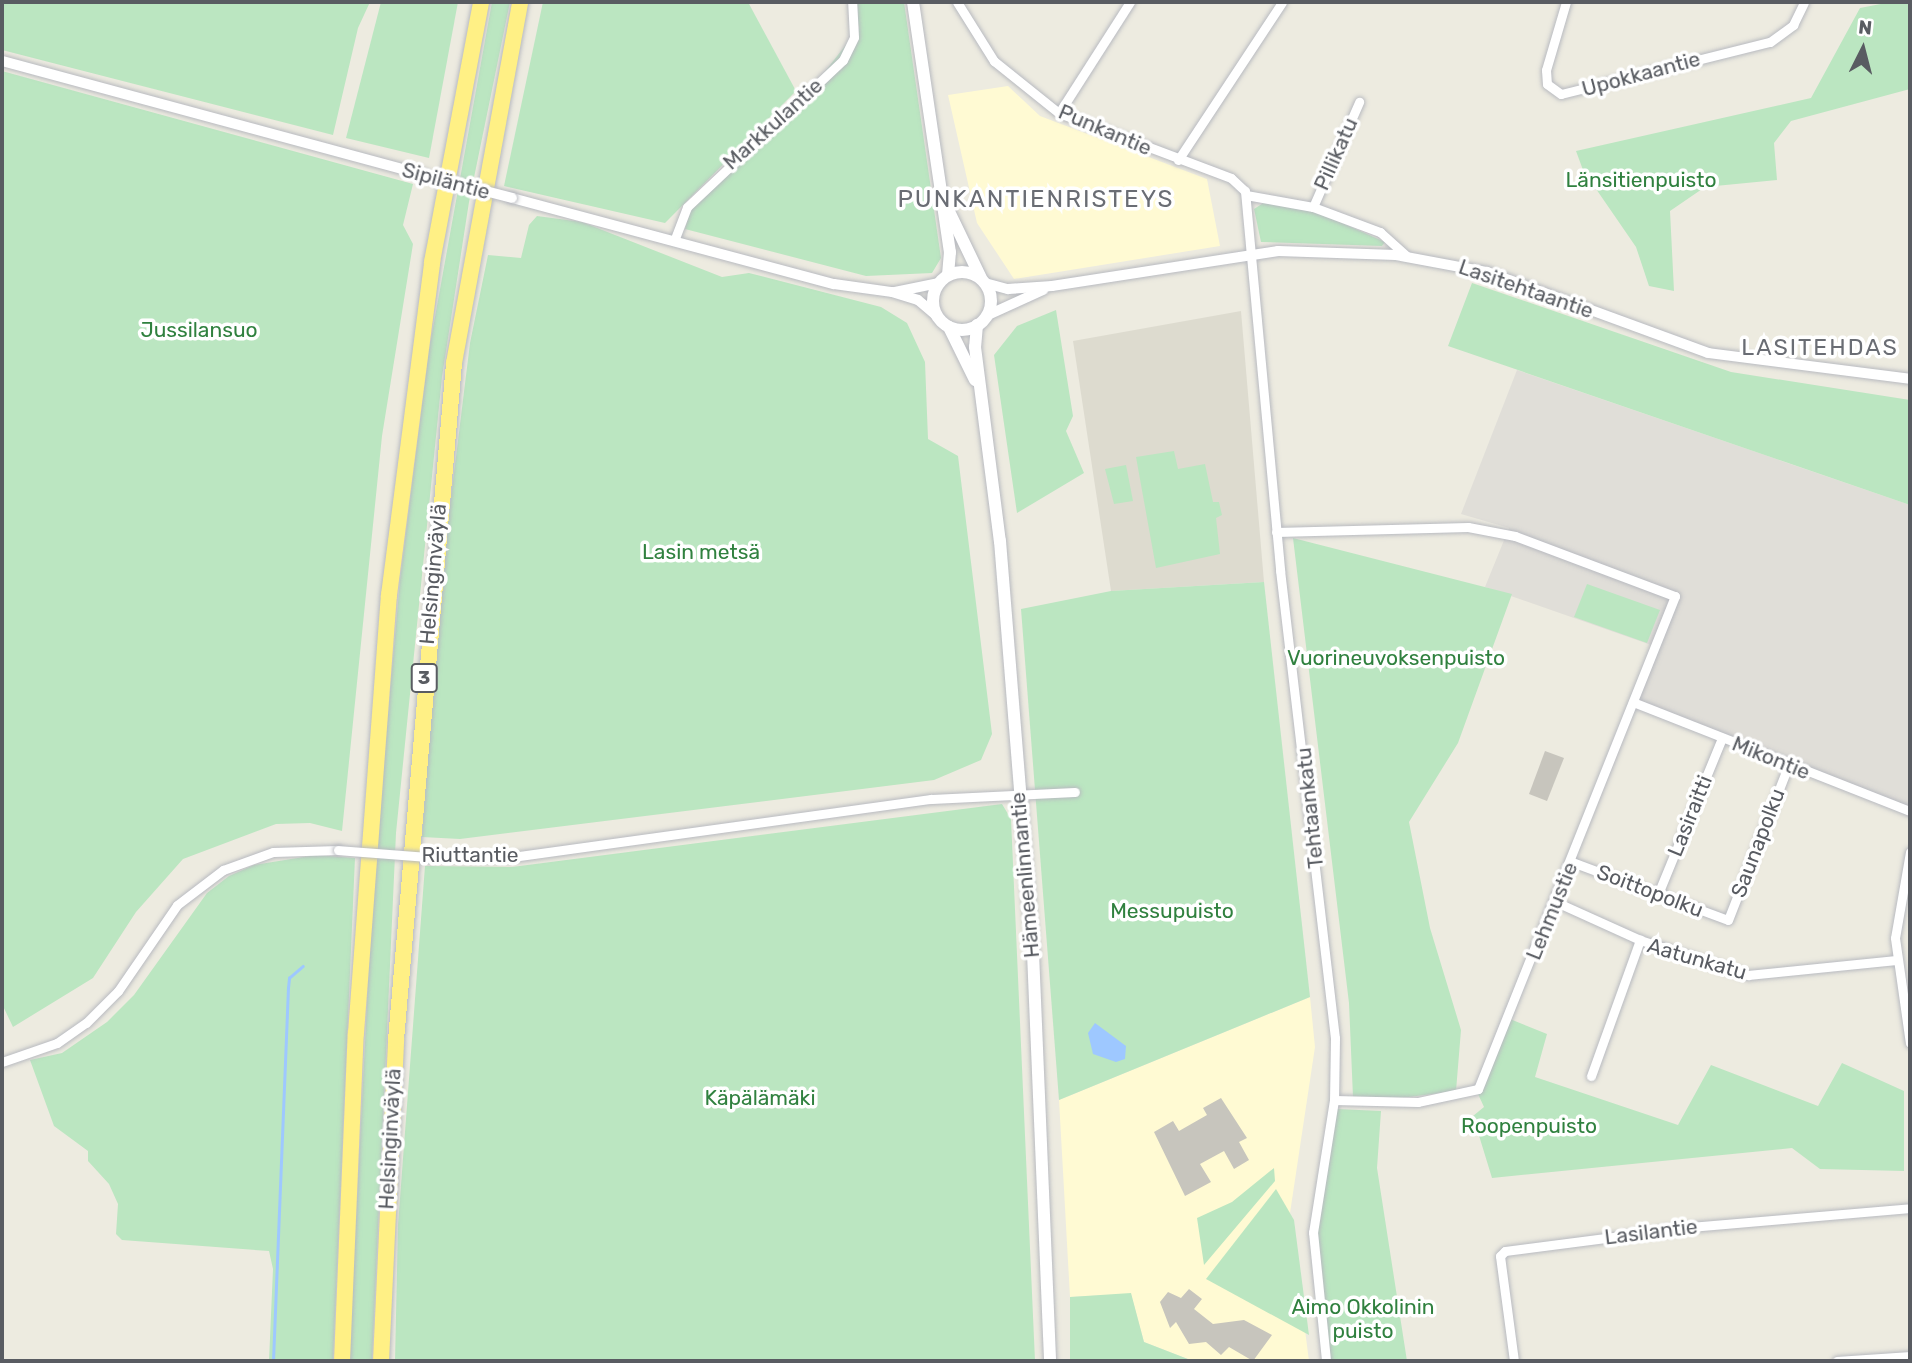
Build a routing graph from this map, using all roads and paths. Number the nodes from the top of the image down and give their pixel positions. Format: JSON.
{"nodes":[{"id":1,"x":481,"y":2,"type":"edge"},
{"id":2,"x":520,"y":2,"type":"edge"},
{"id":3,"x":852,"y":2,"type":"edge"},
{"id":4,"x":913,"y":2,"type":"edge"},
{"id":5,"x":958,"y":2,"type":"edge"},
{"id":6,"x":1130,"y":2,"type":"edge"},
{"id":7,"x":1282,"y":2,"type":"edge"},
{"id":8,"x":1566,"y":2,"type":"edge"},
{"id":9,"x":1804,"y":2,"type":"edge"},
{"id":10,"x":2,"y":61,"type":"edge"},
{"id":11,"x":1359,"y":102,"type":"dead end"},
{"id":12,"x":1059,"y":113,"type":"junction"},
{"id":13,"x":1178,"y":160,"type":"junction"},
{"id":14,"x":939,"y":190,"type":"junction"},
{"id":15,"x":1246,"y":195,"type":"junction"},
{"id":16,"x":1313,"y":206,"type":"junction"},
{"id":17,"x":674,"y":241,"type":"junction"},
{"id":18,"x":1253,"y":254,"type":"junction"},
{"id":19,"x":1407,"y":256,"type":"junction"},
{"id":20,"x":943,"y":279,"type":"junction"},
{"id":21,"x":983,"y":281,"type":"junction"},
{"id":22,"x":1052,"y":286,"type":"junction"},
{"id":23,"x":892,"y":292,"type":"junction"},
{"id":24,"x":937,"y":316,"type":"junction"},
{"id":25,"x":982,"y":321,"type":"junction"},
{"id":26,"x":949,"y":327,"type":"junction"},
{"id":27,"x":1910,"y":379,"type":"edge"},
{"id":28,"x":979,"y":390,"type":"junction"},
{"id":29,"x":1276,"y":532,"type":"junction"},
{"id":30,"x":1633,"y":702,"type":"junction"},
{"id":31,"x":1722,"y":738,"type":"junction"},
{"id":32,"x":1788,"y":765,"type":"junction"},
{"id":33,"x":1018,"y":792,"type":"junction"},
{"id":34,"x":1075,"y":792,"type":"dead end"},
{"id":35,"x":1910,"y":811,"type":"edge"},
{"id":36,"x":1910,"y":852,"type":"edge"},
{"id":37,"x":1573,"y":862,"type":"junction"},
{"id":38,"x":1658,"y":894,"type":"junction"},
{"id":39,"x":1556,"y":902,"type":"junction"},
{"id":40,"x":1728,"y":920,"type":"joint"},
{"id":41,"x":1640,"y":940,"type":"junction"},
{"id":42,"x":1896,"y":960,"type":"junction"},
{"id":43,"x":1910,"y":1043,"type":"edge"},
{"id":44,"x":2,"y":1062,"type":"edge"},
{"id":45,"x":1591,"y":1076,"type":"dead end"},
{"id":46,"x":1334,"y":1100,"type":"junction"},
{"id":47,"x":1910,"y":1209,"type":"edge"},
{"id":48,"x":1910,"y":1356,"type":"edge"},
{"id":49,"x":342,"y":1361,"type":"edge"},
{"id":50,"x":381,"y":1361,"type":"edge"},
{"id":51,"x":1050,"y":1361,"type":"edge"},
{"id":52,"x":1326,"y":1361,"type":"edge"},
{"id":53,"x":1514,"y":1361,"type":"edge"},
{"id":54,"x":1838,"y":1361,"type":"edge"}],
"edges":[{"from":1,"to":49,"type":"highway","name":"Helsinginväylä","number":"3"},
{"from":2,"to":50,"type":"highway","name":"Helsinginväylä","number":"3"},
{"from":3,"to":17,"type":"street","name":"Markkulantie"},
{"from":4,"to":14,"type":"main road"},
{"from":5,"to":12,"type":"street","name":"Punkantie"},
{"from":6,"to":12,"type":"street"},
{"from":7,"to":13,"type":"street"},
{"from":8,"to":9,"type":"street","name":"Upokkaantie"},
{"from":10,"to":17,"type":"street","name":"Sipiläntie","bridge":true},
{"from":11,"to":16,"type":"street","name":"Pillikatu"},
{"from":12,"to":13,"type":"street","name":"Punkantie"},
{"from":13,"to":15,"type":"street","name":"Punkantie"},
{"from":14,"to":20,"type":"main road"},
{"from":14,"to":21,"type":"main road"},
{"from":15,"to":16,"type":"street","name":"Punkantie"},
{"from":15,"to":18,"type":"street"},
{"from":16,"to":19,"type":"street","name":"Punkantie"},
{"from":17,"to":23,"type":"street","name":"Sipiläntie"},
{"from":18,"to":19,"type":"street","name":"Lasitehtaantie"},
{"from":18,"to":22,"type":"street","name":"Lasitehtaantie"},
{"from":18,"to":29,"type":"street","name":"Tehtaankatu"},
{"from":19,"to":27,"type":"street","name":"Lasitehtaantie"},
{"from":20,"to":21,"type":"main road"},
{"from":20,"to":23,"type":"street","name":"Sipiläntie"},
{"from":20,"to":24,"type":"main road"},
{"from":21,"to":22,"type":"street","name":"Lasitehtaantie"},
{"from":21,"to":25,"type":"main road"},
{"from":22,"to":25,"type":"street","name":"Lasitehtaantie"},
{"from":23,"to":24,"type":"street","name":"Sipiläntie"},
{"from":24,"to":26,"type":"main road"},
{"from":25,"to":26,"type":"main road"},
{"from":25,"to":28,"type":"main road","name":"Hämeenlinnantie"},
{"from":26,"to":28,"type":"main road","name":"Hämeenlinnantie"},
{"from":28,"to":33,"type":"main road","name":"Hämeenlinnantie"},
{"from":29,"to":30,"type":"street","name":"Lehmustie"},
{"from":29,"to":46,"type":"street","name":"Tehtaankatu"},
{"from":30,"to":31,"type":"street","name":"Mikontie"},
{"from":30,"to":37,"type":"street","name":"Lehmustie"},
{"from":31,"to":32,"type":"street","name":"Mikontie"},
{"from":31,"to":38,"type":"street","name":"Lasiraitti"},
{"from":32,"to":35,"type":"street","name":"Mikontie"},
{"from":32,"to":40,"type":"street","name":"Saunapolku"},
{"from":33,"to":34,"type":"street","name":"Riuttantie"},
{"from":33,"to":44,"type":"street","name":"Riuttantie","bridge":true},
{"from":33,"to":51,"type":"main road","name":"Hämeenlinnantie"},
{"from":36,"to":42,"type":"street"},
{"from":37,"to":38,"type":"street","name":"Soittopolku"},
{"from":37,"to":39,"type":"street","name":"Lehmustie"},
{"from":38,"to":40,"type":"street","name":"Soittopolku"},
{"from":39,"to":41,"type":"street"},
{"from":39,"to":46,"type":"street","name":"Lehmustie"},
{"from":41,"to":42,"type":"street","name":"Aatunkatu"},
{"from":41,"to":45,"type":"street","name":"Aatunkatu"},
{"from":42,"to":43,"type":"street"},
{"from":46,"to":52,"type":"street","name":"Tehtaankatu"},
{"from":47,"to":53,"type":"street","name":"Lasilantie"},
{"from":48,"to":54,"type":"street"}]}
